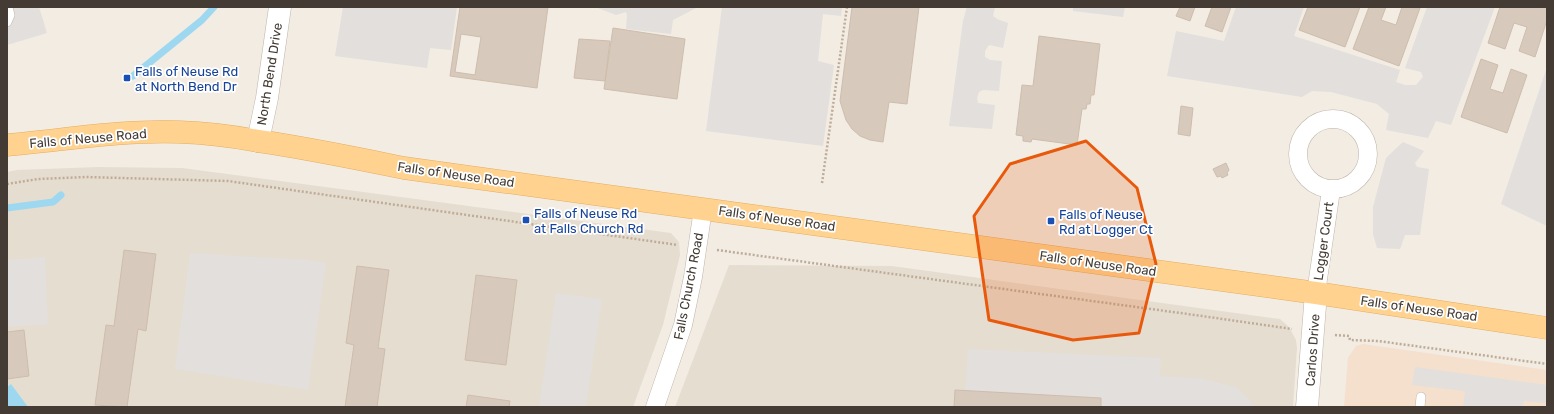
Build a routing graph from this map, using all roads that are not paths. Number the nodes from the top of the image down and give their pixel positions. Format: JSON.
{"nodes":[{"id":1,"x":8,"y":7,"type":"edge"},
{"id":2,"x":280,"y":7,"type":"edge"},
{"id":3,"x":7,"y":22,"type":"edge"},
{"id":4,"x":258,"y":141,"type":"junction"},
{"id":5,"x":7,"y":145,"type":"edge"},
{"id":6,"x":1331,"y":190,"type":"dead end"},
{"id":7,"x":703,"y":209,"type":"junction"},
{"id":8,"x":1316,"y":293,"type":"junction"},
{"id":9,"x":1547,"y":328,"type":"edge"},
{"id":10,"x":1421,"y":397,"type":"dead end"},
{"id":11,"x":655,"y":407,"type":"edge"},
{"id":12,"x":1307,"y":407,"type":"edge"},
{"id":13,"x":1420,"y":407,"type":"edge"}],
"edges":[{"from":1,"to":3,"type":"lane"},
{"from":2,"to":4,"type":"street","name":"North Bend Drive"},
{"from":4,"to":5,"type":"main road","name":"Falls of Neuse Road"},
{"from":4,"to":7,"type":"main road","name":"Falls of Neuse Road"},
{"from":6,"to":8,"type":"street","name":"Logger Court"},
{"from":7,"to":8,"type":"main road","name":"Falls of Neuse Road"},
{"from":7,"to":11,"type":"street","name":"Falls Church Road"},
{"from":8,"to":9,"type":"main road","name":"Falls of Neuse Road"},
{"from":8,"to":12,"type":"street","name":"Carlos Drive"},
{"from":10,"to":13,"type":"lane"}]}
